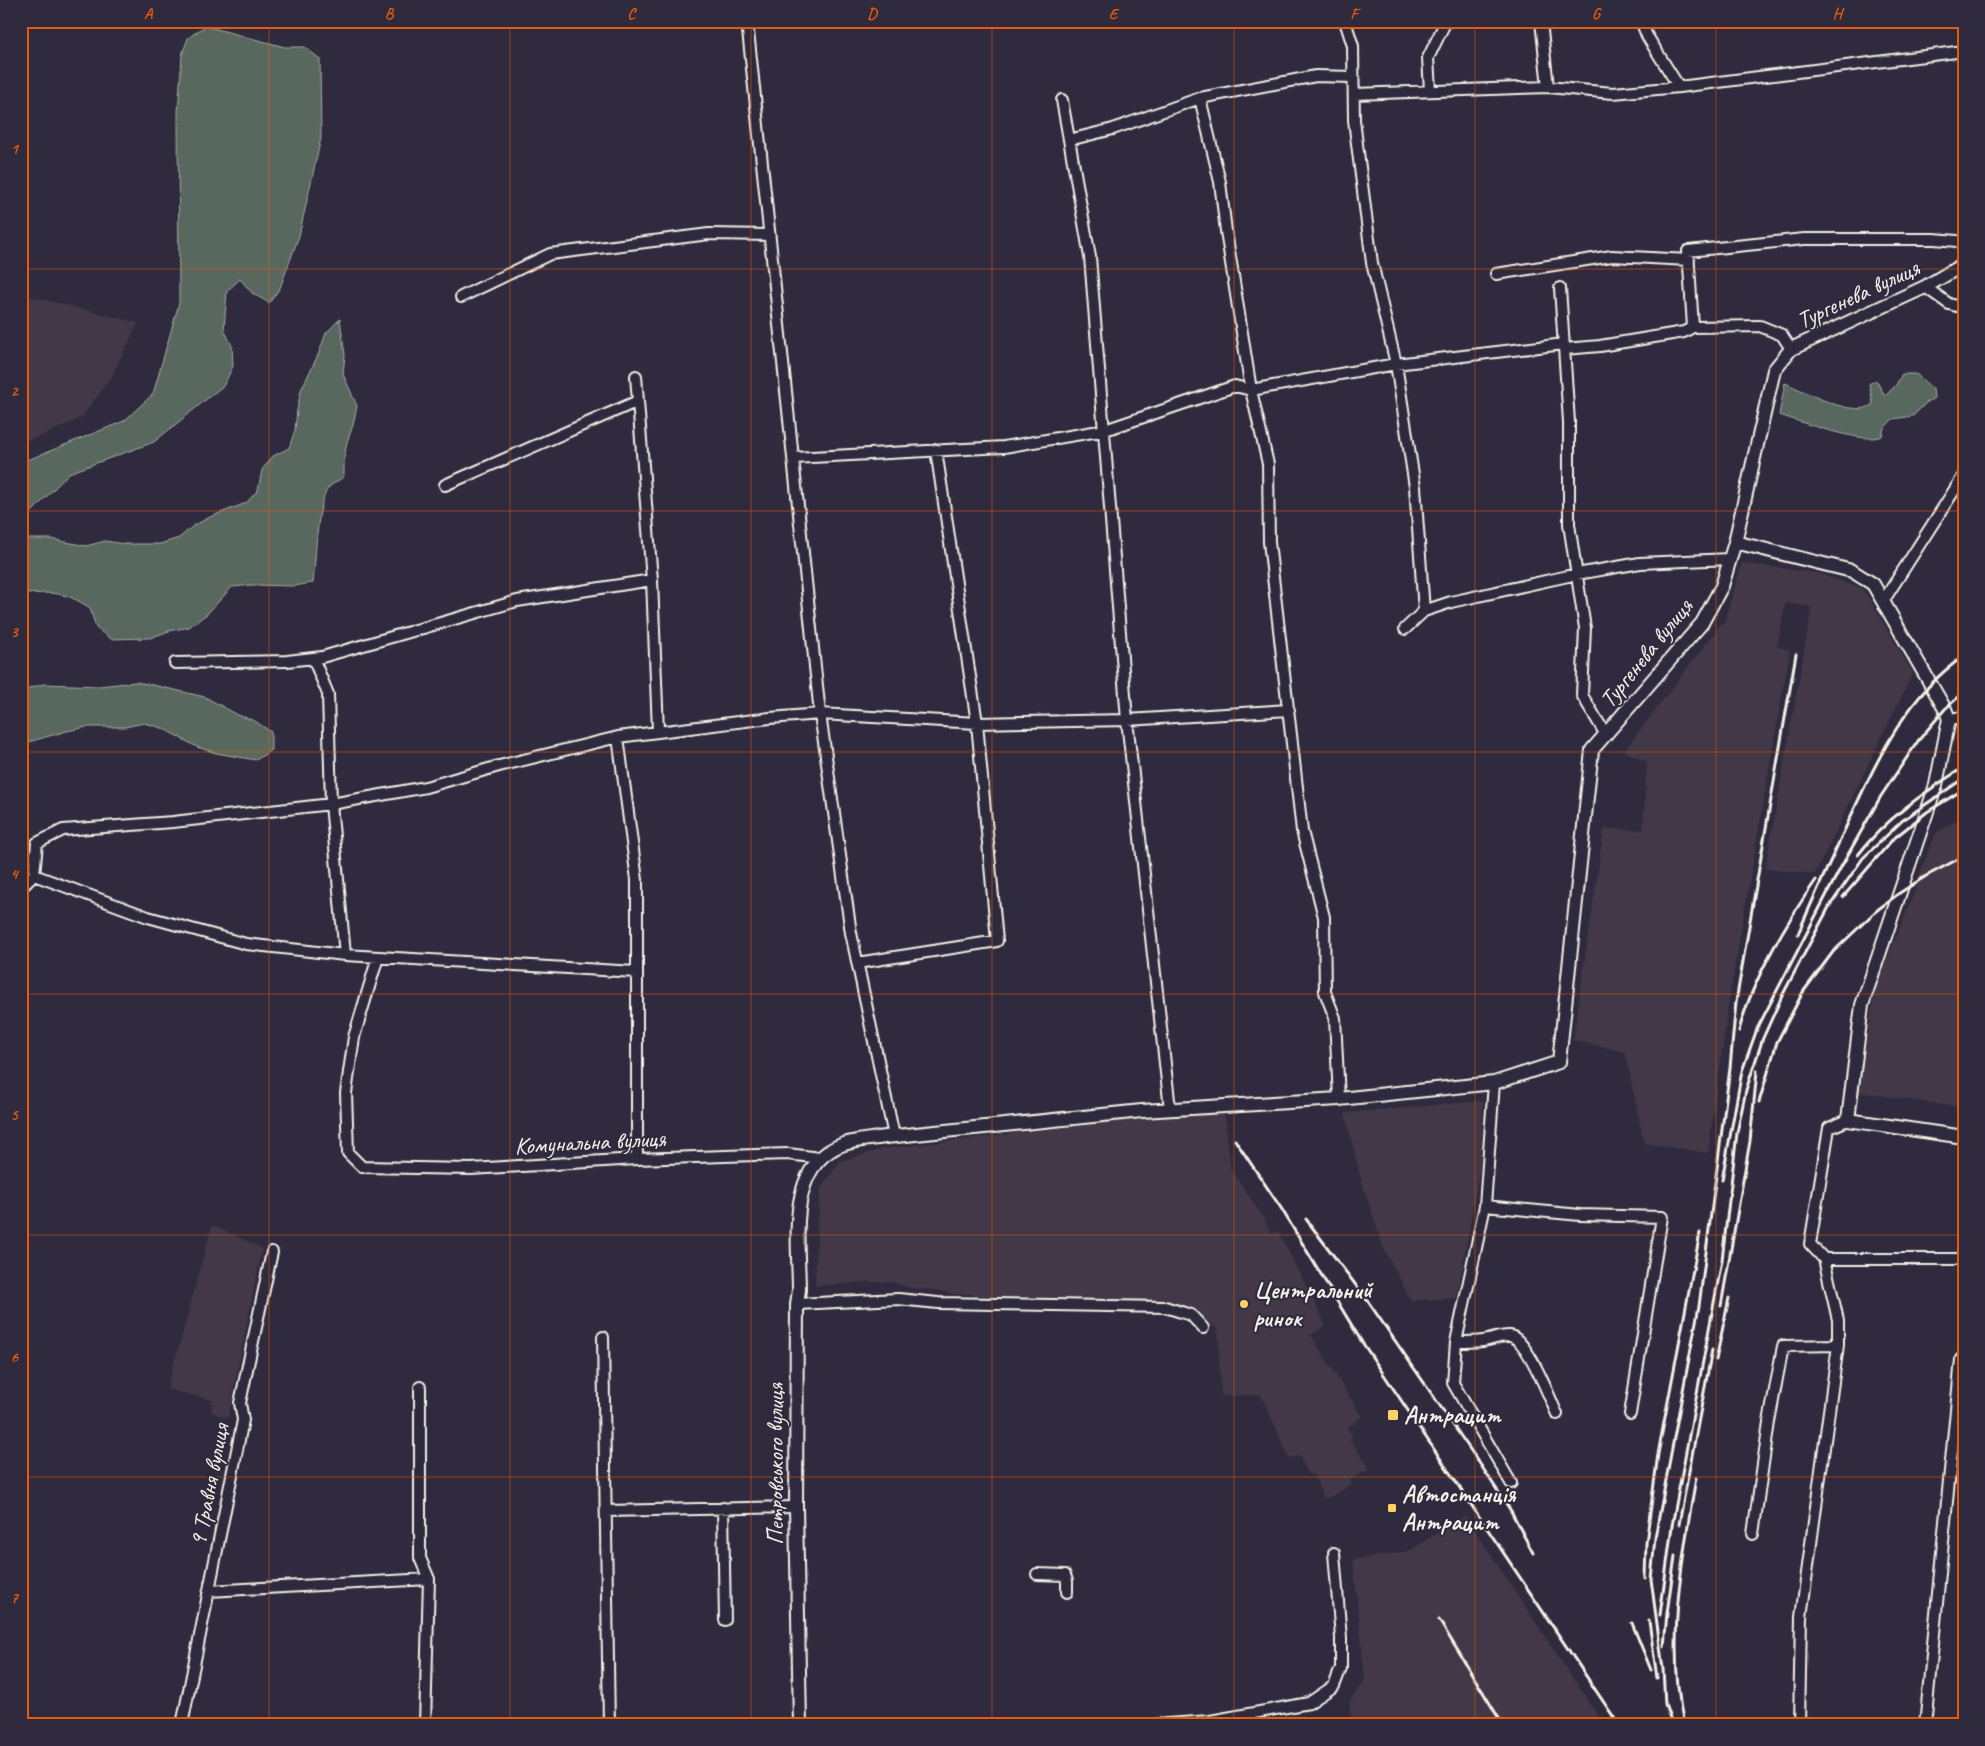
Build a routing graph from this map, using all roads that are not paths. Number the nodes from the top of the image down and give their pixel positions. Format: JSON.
{"nodes":[{"id":1,"x":747,"y":21,"type":"edge"},
{"id":2,"x":1345,"y":21,"type":"edge"},
{"id":3,"x":1446,"y":21,"type":"edge"},
{"id":4,"x":1541,"y":21,"type":"edge"},
{"id":5,"x":1641,"y":21,"type":"edge"},
{"id":6,"x":1964,"y":51,"type":"edge"},
{"id":7,"x":1352,"y":77,"type":"junction"},
{"id":8,"x":1548,"y":86,"type":"junction"},
{"id":9,"x":1679,"y":87,"type":"junction"},
{"id":10,"x":1430,"y":90,"type":"junction"},
{"id":11,"x":1354,"y":94,"type":"junction"},
{"id":12,"x":1200,"y":98,"type":"junction"},
{"id":13,"x":1062,"y":100,"type":"dead end"},
{"id":14,"x":1069,"y":140,"type":"junction"},
{"id":15,"x":769,"y":236,"type":"junction"},
{"id":16,"x":1964,"y":246,"type":"edge"},
{"id":17,"x":1688,"y":260,"type":"junction"},
{"id":18,"x":1964,"y":264,"type":"edge"},
{"id":19,"x":1496,"y":274,"type":"dead end"},
{"id":20,"x":1560,"y":288,"type":"dead end"},
{"id":21,"x":1925,"y":288,"type":"junction"},
{"id":22,"x":461,"y":297,"type":"dead end"},
{"id":23,"x":1964,"y":308,"type":"edge"},
{"id":24,"x":1693,"y":327,"type":"junction"},
{"id":25,"x":1564,"y":346,"type":"junction"},
{"id":26,"x":1791,"y":349,"type":"junction"},
{"id":27,"x":1396,"y":364,"type":"junction"},
{"id":28,"x":636,"y":376,"type":"dead end"},
{"id":29,"x":1251,"y":390,"type":"junction"},
{"id":30,"x":638,"y":401,"type":"junction"},
{"id":31,"x":1105,"y":430,"type":"junction"},
{"id":32,"x":936,"y":450,"type":"junction"},
{"id":33,"x":793,"y":458,"type":"junction"},
{"id":34,"x":1964,"y":475,"type":"edge"},
{"id":35,"x":445,"y":485,"type":"dead end"},
{"id":36,"x":1735,"y":542,"type":"junction"},
{"id":37,"x":1730,"y":560,"type":"junction"},
{"id":38,"x":1577,"y":574,"type":"junction"},
{"id":39,"x":652,"y":580,"type":"junction"},
{"id":40,"x":1884,"y":600,"type":"junction"},
{"id":41,"x":1424,"y":611,"type":"junction"},
{"id":42,"x":1405,"y":629,"type":"dead end"},
{"id":43,"x":313,"y":658,"type":"junction"},
{"id":44,"x":176,"y":663,"type":"dead end"},
{"id":45,"x":1289,"y":710,"type":"junction"},
{"id":46,"x":820,"y":714,"type":"junction"},
{"id":47,"x":1964,"y":716,"type":"edge"},
{"id":48,"x":1949,"y":719,"type":"junction"},
{"id":49,"x":1127,"y":720,"type":"junction"},
{"id":50,"x":977,"y":723,"type":"junction"},
{"id":51,"x":658,"y":731,"type":"junction"},
{"id":52,"x":1606,"y":735,"type":"junction"},
{"id":53,"x":618,"y":737,"type":"junction"},
{"id":54,"x":331,"y":804,"type":"junction"},
{"id":55,"x":34,"y":875,"type":"junction"},
{"id":56,"x":21,"y":888,"type":"edge"},
{"id":57,"x":345,"y":955,"type":"junction"},
{"id":58,"x":378,"y":957,"type":"junction"},
{"id":59,"x":857,"y":963,"type":"junction"},
{"id":60,"x":636,"y":972,"type":"junction"},
{"id":61,"x":1494,"y":1083,"type":"junction"},
{"id":62,"x":1339,"y":1099,"type":"junction"},
{"id":63,"x":1170,"y":1110,"type":"junction"},
{"id":64,"x":1848,"y":1120,"type":"junction"},
{"id":65,"x":894,"y":1136,"type":"junction"},
{"id":66,"x":1964,"y":1137,"type":"edge"},
{"id":67,"x":820,"y":1158,"type":"junction"},
{"id":68,"x":637,"y":1159,"type":"junction"},
{"id":69,"x":1485,"y":1206,"type":"junction"},
{"id":70,"x":272,"y":1252,"type":"dead end"},
{"id":71,"x":1824,"y":1259,"type":"junction"},
{"id":72,"x":1964,"y":1259,"type":"edge"},
{"id":73,"x":797,"y":1304,"type":"junction"},
{"id":74,"x":1203,"y":1328,"type":"dead end"},
{"id":75,"x":603,"y":1337,"type":"dead end"},
{"id":76,"x":1456,"y":1342,"type":"junction"},
{"id":77,"x":1838,"y":1345,"type":"junction"},
{"id":78,"x":1961,"y":1359,"type":"dead end"},
{"id":79,"x":420,"y":1387,"type":"dead end"},
{"id":80,"x":1557,"y":1414,"type":"dead end"},
{"id":81,"x":1630,"y":1414,"type":"dead end"},
{"id":82,"x":1511,"y":1483,"type":"dead end"},
{"id":83,"x":796,"y":1507,"type":"junction"},
{"id":84,"x":723,"y":1508,"type":"junction"},
{"id":85,"x":606,"y":1511,"type":"junction"},
{"id":86,"x":1754,"y":1534,"type":"dead end"},
{"id":87,"x":1334,"y":1553,"type":"dead end"},
{"id":88,"x":1037,"y":1574,"type":"dead end"},
{"id":89,"x":429,"y":1579,"type":"junction"},
{"id":90,"x":209,"y":1591,"type":"junction"},
{"id":91,"x":1067,"y":1592,"type":"dead end"},
{"id":92,"x":725,"y":1620,"type":"dead end"},
{"id":93,"x":182,"y":1725,"type":"edge"},
{"id":94,"x":425,"y":1725,"type":"edge"},
{"id":95,"x":609,"y":1725,"type":"edge"},
{"id":96,"x":800,"y":1725,"type":"edge"},
{"id":97,"x":1152,"y":1725,"type":"edge"},
{"id":98,"x":1799,"y":1725,"type":"edge"},
{"id":99,"x":1926,"y":1725,"type":"edge"}],
"edges":[{"from":1,"to":15,"type":"street"},
{"from":2,"to":7,"type":"street"},
{"from":3,"to":10,"type":"street"},
{"from":4,"to":8,"type":"street"},
{"from":5,"to":9,"type":"street"},
{"from":6,"to":9,"type":"street"},
{"from":7,"to":11,"type":"street"},
{"from":7,"to":12,"type":"street"},
{"from":8,"to":9,"type":"street"},
{"from":8,"to":10,"type":"street"},
{"from":10,"to":11,"type":"street"},
{"from":11,"to":27,"type":"street"},
{"from":12,"to":14,"type":"street"},
{"from":12,"to":29,"type":"street"},
{"from":13,"to":14,"type":"street"},
{"from":14,"to":31,"type":"street"},
{"from":15,"to":22,"type":"street"},
{"from":15,"to":33,"type":"street"},
{"from":16,"to":17,"type":"street"},
{"from":17,"to":19,"type":"street"},
{"from":17,"to":24,"type":"street"},
{"from":18,"to":21,"type":"street","name":"Тургенева вулиця"},
{"from":20,"to":25,"type":"street"},
{"from":21,"to":23,"type":"street"},
{"from":21,"to":26,"type":"street","name":"Тургенева вулиця"},
{"from":24,"to":25,"type":"street"},
{"from":24,"to":26,"type":"street"},
{"from":25,"to":27,"type":"street"},
{"from":25,"to":38,"type":"street"},
{"from":26,"to":36,"type":"street","name":"Тургенева вулиця"},
{"from":27,"to":29,"type":"street"},
{"from":27,"to":41,"type":"street"},
{"from":28,"to":30,"type":"street"},
{"from":29,"to":31,"type":"street"},
{"from":29,"to":45,"type":"street"},
{"from":30,"to":35,"type":"street"},
{"from":30,"to":39,"type":"street"},
{"from":31,"to":32,"type":"street"},
{"from":31,"to":49,"type":"street"},
{"from":32,"to":33,"type":"street"},
{"from":32,"to":50,"type":"street"},
{"from":33,"to":46,"type":"street"},
{"from":34,"to":40,"type":"street"},
{"from":36,"to":37,"type":"street","name":"Тургенева вулиця"},
{"from":36,"to":40,"type":"street"},
{"from":37,"to":38,"type":"street"},
{"from":37,"to":52,"type":"street","name":"Тургенева вулиця"},
{"from":38,"to":41,"type":"street"},
{"from":38,"to":52,"type":"street"},
{"from":39,"to":43,"type":"street"},
{"from":39,"to":51,"type":"street"},
{"from":40,"to":48,"type":"street"},
{"from":41,"to":42,"type":"street"},
{"from":43,"to":44,"type":"street"},
{"from":43,"to":54,"type":"street"},
{"from":45,"to":49,"type":"street"},
{"from":45,"to":62,"type":"street"},
{"from":46,"to":50,"type":"street"},
{"from":46,"to":51,"type":"street"},
{"from":46,"to":59,"type":"street"},
{"from":47,"to":48,"type":"street"},
{"from":48,"to":64,"type":"street"},
{"from":49,"to":50,"type":"street"},
{"from":49,"to":63,"type":"street"},
{"from":50,"to":59,"type":"street"},
{"from":51,"to":53,"type":"street"},
{"from":52,"to":61,"type":"street","name":"Тургенева вулиця"},
{"from":53,"to":54,"type":"street"},
{"from":53,"to":60,"type":"street"},
{"from":54,"to":55,"type":"street"},
{"from":54,"to":57,"type":"street"},
{"from":55,"to":56,"type":"street"},
{"from":55,"to":57,"type":"street"},
{"from":57,"to":58,"type":"street"},
{"from":58,"to":60,"type":"street"},
{"from":58,"to":68,"type":"street","name":"Комунальна вулиця"},
{"from":59,"to":65,"type":"street"},
{"from":60,"to":68,"type":"street"},
{"from":61,"to":62,"type":"street"},
{"from":61,"to":69,"type":"street"},
{"from":62,"to":63,"type":"street"},
{"from":63,"to":65,"type":"street"},
{"from":64,"to":66,"type":"street"},
{"from":64,"to":71,"type":"street"},
{"from":65,"to":67,"type":"street"},
{"from":67,"to":68,"type":"street","name":"Комунальна вулиця"},
{"from":67,"to":73,"type":"street","name":"Петровського вулиця"},
{"from":69,"to":76,"type":"street"},
{"from":69,"to":81,"type":"street"},
{"from":70,"to":90,"type":"street","name":"9 Травня вулиця"},
{"from":71,"to":72,"type":"street"},
{"from":71,"to":77,"type":"street"},
{"from":73,"to":74,"type":"street"},
{"from":73,"to":83,"type":"street","name":"Петровського вулиця"},
{"from":75,"to":85,"type":"street"},
{"from":76,"to":80,"type":"street"},
{"from":76,"to":82,"type":"street"},
{"from":77,"to":86,"type":"street"},
{"from":77,"to":98,"type":"street"},
{"from":78,"to":99,"type":"street"},
{"from":79,"to":89,"type":"street"},
{"from":83,"to":84,"type":"street"},
{"from":83,"to":96,"type":"street","name":"Петровського вулиця"},
{"from":84,"to":85,"type":"street"},
{"from":84,"to":92,"type":"street"},
{"from":85,"to":95,"type":"street"},
{"from":87,"to":97,"type":"street"},
{"from":88,"to":91,"type":"street"},
{"from":89,"to":90,"type":"street"},
{"from":89,"to":94,"type":"street"},
{"from":90,"to":93,"type":"street","name":"9 Травня вулиця"}]}
